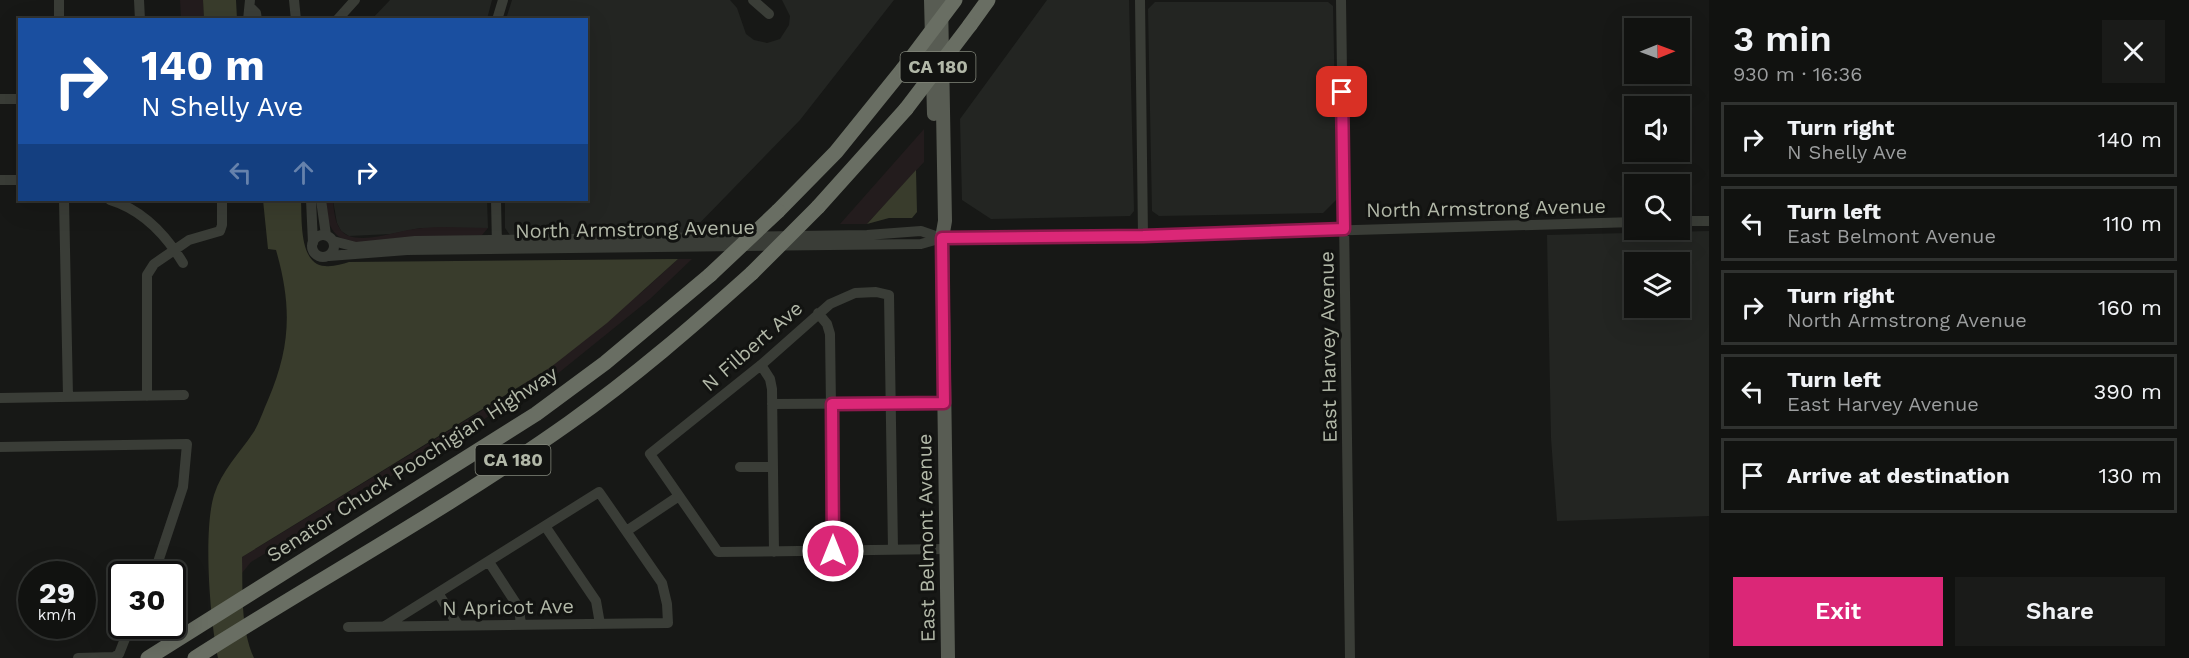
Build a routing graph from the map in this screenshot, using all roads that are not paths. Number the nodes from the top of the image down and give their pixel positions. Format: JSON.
{"nodes":[{"id":1,"x":59,"y":0,"type":"edge"},
{"id":2,"x":139,"y":0,"type":"edge"},
{"id":3,"x":294,"y":0,"type":"edge"},
{"id":4,"x":355,"y":0,"type":"edge"},
{"id":5,"x":503,"y":0,"type":"edge"},
{"id":6,"x":753,"y":0,"type":"edge"},
{"id":7,"x":931,"y":0,"type":"edge"},
{"id":8,"x":942,"y":0,"type":"edge"},
{"id":9,"x":955,"y":0,"type":"edge"},
{"id":10,"x":988,"y":0,"type":"edge"},
{"id":11,"x":1140,"y":0,"type":"edge"},
{"id":12,"x":1341,"y":0,"type":"edge"},
{"id":13,"x":250,"y":4,"type":"edge"},
{"id":14,"x":769,"y":14,"type":"dead end"},
{"id":15,"x":59,"y":18,"type":"edge"},
{"id":16,"x":140,"y":18,"type":"edge"},
{"id":17,"x":257,"y":18,"type":"edge"},
{"id":18,"x":296,"y":18,"type":"edge"},
{"id":19,"x":339,"y":18,"type":"edge"},
{"id":20,"x":498,"y":18,"type":"edge"},
{"id":21,"x":0,"y":99,"type":"edge"},
{"id":22,"x":18,"y":99,"type":"edge"},
{"id":23,"x":0,"y":180,"type":"edge"},
{"id":24,"x":18,"y":180,"type":"edge"},
{"id":25,"x":64,"y":201,"type":"edge"},
{"id":26,"x":115,"y":201,"type":"edge"},
{"id":27,"x":222,"y":201,"type":"edge"},
{"id":28,"x":311,"y":201,"type":"edge"},
{"id":29,"x":321,"y":201,"type":"edge"},
{"id":30,"x":496,"y":201,"type":"edge"},
{"id":31,"x":1690,"y":221,"type":"edge"},
{"id":32,"x":1709,"y":221,"type":"edge"},
{"id":33,"x":1624,"y":222,"type":"edge"},
{"id":34,"x":1344,"y":229,"type":"junction"},
{"id":35,"x":1143,"y":236,"type":"junction"},
{"id":36,"x":329,"y":238,"type":"junction"},
{"id":37,"x":942,"y":238,"type":"junction"},
{"id":38,"x":313,"y":243,"type":"junction"},
{"id":39,"x":497,"y":245,"type":"junction"},
{"id":40,"x":176,"y":250,"type":"junction"},
{"id":41,"x":329,"y":256,"type":"junction"},
{"id":42,"x":183,"y":263,"type":"dead end"},
{"id":43,"x":818,"y":313,"type":"junction"},
{"id":44,"x":761,"y":365,"type":"junction"},
{"id":45,"x":184,"y":395,"type":"dead end"},
{"id":46,"x":68,"y":396,"type":"junction"},
{"id":47,"x":147,"y":396,"type":"junction"},
{"id":48,"x":0,"y":398,"type":"edge"},
{"id":49,"x":891,"y":403,"type":"junction"},
{"id":50,"x":944,"y":403,"type":"junction"},
{"id":51,"x":772,"y":404,"type":"junction"},
{"id":52,"x":832,"y":404,"type":"junction"},
{"id":53,"x":0,"y":447,"type":"edge"},
{"id":54,"x":740,"y":467,"type":"dead end"},
{"id":55,"x":772,"y":467,"type":"junction"},
{"id":56,"x":680,"y":496,"type":"junction"},
{"id":57,"x":545,"y":526,"type":"junction"},
{"id":58,"x":628,"y":530,"type":"junction"},
{"id":59,"x":946,"y":549,"type":"junction"},
{"id":60,"x":893,"y":550,"type":"junction"},
{"id":61,"x":833,"y":551,"type":"junction"},
{"id":62,"x":774,"y":552,"type":"junction"},
{"id":63,"x":158,"y":561,"type":"edge"},
{"id":64,"x":489,"y":562,"type":"junction"},
{"id":65,"x":438,"y":593,"type":"junction"},
{"id":66,"x":600,"y":624,"type":"junction"},
{"id":67,"x":458,"y":625,"type":"junction"},
{"id":68,"x":521,"y":625,"type":"junction"},
{"id":69,"x":385,"y":626,"type":"junction"},
{"id":70,"x":348,"y":627,"type":"dead end"},
{"id":71,"x":125,"y":639,"type":"edge"},
{"id":72,"x":200,"y":656,"type":"edge"},
{"id":73,"x":78,"y":658,"type":"edge"},
{"id":74,"x":148,"y":658,"type":"edge"},
{"id":75,"x":948,"y":658,"type":"edge"},
{"id":76,"x":1350,"y":658,"type":"edge"}],
"edges":[{"from":1,"to":15,"type":"street"},
{"from":2,"to":16,"type":"street"},
{"from":3,"to":18,"type":"street"},
{"from":4,"to":19,"type":"street"},
{"from":5,"to":20,"type":"street"},
{"from":6,"to":14,"type":"street"},
{"from":7,"to":37,"type":"main road","name":"East Belmont Avenue"},
{"from":8,"to":37,"type":"main road","name":"East Belmont Avenue"},
{"from":9,"to":74,"type":"highway","name":"Senator Chuck Poochigian Highway","number":"CA 180","bridge":true},
{"from":10,"to":72,"type":"highway","number":"CA 180","bridge":true},
{"from":11,"to":35,"type":"street"},
{"from":12,"to":34,"type":"street","name":"East Harvey Avenue"},
{"from":13,"to":17,"type":"street"},
{"from":21,"to":22,"type":"street"},
{"from":23,"to":24,"type":"street"},
{"from":25,"to":46,"type":"street"},
{"from":26,"to":40,"type":"street"},
{"from":27,"to":40,"type":"street"},
{"from":28,"to":38,"type":"street"},
{"from":29,"to":36,"type":"street"},
{"from":30,"to":39,"type":"street"},
{"from":31,"to":32,"type":"street"},
{"from":33,"to":34,"type":"street","name":"North Armstrong Avenue"},
{"from":34,"to":35,"type":"street","name":"North Armstrong Avenue"},
{"from":34,"to":76,"type":"street","name":"East Harvey Avenue"},
{"from":35,"to":37,"type":"street","name":"North Armstrong Avenue"},
{"from":36,"to":38,"type":"street"},
{"from":36,"to":39,"type":"street","name":"North Armstrong Avenue"},
{"from":36,"to":41,"type":"street"},
{"from":37,"to":39,"type":"street","name":"North Armstrong Avenue"},
{"from":37,"to":50,"type":"main road","name":"East Belmont Avenue"},
{"from":38,"to":41,"type":"street"},
{"from":39,"to":41,"type":"street","name":"North Armstrong Avenue"},
{"from":40,"to":42,"type":"street"},
{"from":40,"to":47,"type":"street"},
{"from":43,"to":44,"type":"street","name":"N Filbert Ave"},
{"from":43,"to":49,"type":"street","name":"N Filbert Ave"},
{"from":43,"to":52,"type":"street"},
{"from":44,"to":51,"type":"street"},
{"from":44,"to":56,"type":"street","name":"N Filbert Ave"},
{"from":45,"to":47,"type":"street"},
{"from":46,"to":47,"type":"street"},
{"from":46,"to":48,"type":"street"},
{"from":49,"to":50,"type":"street"},
{"from":49,"to":52,"type":"street"},
{"from":49,"to":60,"type":"street"},
{"from":50,"to":59,"type":"main road","name":"East Belmont Avenue"},
{"from":51,"to":52,"type":"street"},
{"from":51,"to":55,"type":"street"},
{"from":52,"to":61,"type":"street"},
{"from":53,"to":63,"type":"street"},
{"from":54,"to":55,"type":"street"},
{"from":55,"to":62,"type":"street"},
{"from":56,"to":58,"type":"street"},
{"from":56,"to":62,"type":"street"},
{"from":57,"to":58,"type":"street"},
{"from":57,"to":64,"type":"street"},
{"from":57,"to":66,"type":"street"},
{"from":58,"to":66,"type":"street","name":"N Apricot Ave"},
{"from":59,"to":60,"type":"street"},
{"from":59,"to":75,"type":"main road","name":"East Belmont Avenue"},
{"from":60,"to":61,"type":"street"},
{"from":61,"to":62,"type":"street"},
{"from":64,"to":65,"type":"street"},
{"from":64,"to":68,"type":"street"},
{"from":65,"to":67,"type":"street"},
{"from":65,"to":69,"type":"street"},
{"from":66,"to":68,"type":"street","name":"N Apricot Ave"},
{"from":67,"to":68,"type":"street","name":"N Apricot Ave"},
{"from":67,"to":69,"type":"street","name":"N Apricot Ave"},
{"from":69,"to":70,"type":"street","name":"N Apricot Ave"},
{"from":71,"to":73,"type":"street"}]}
